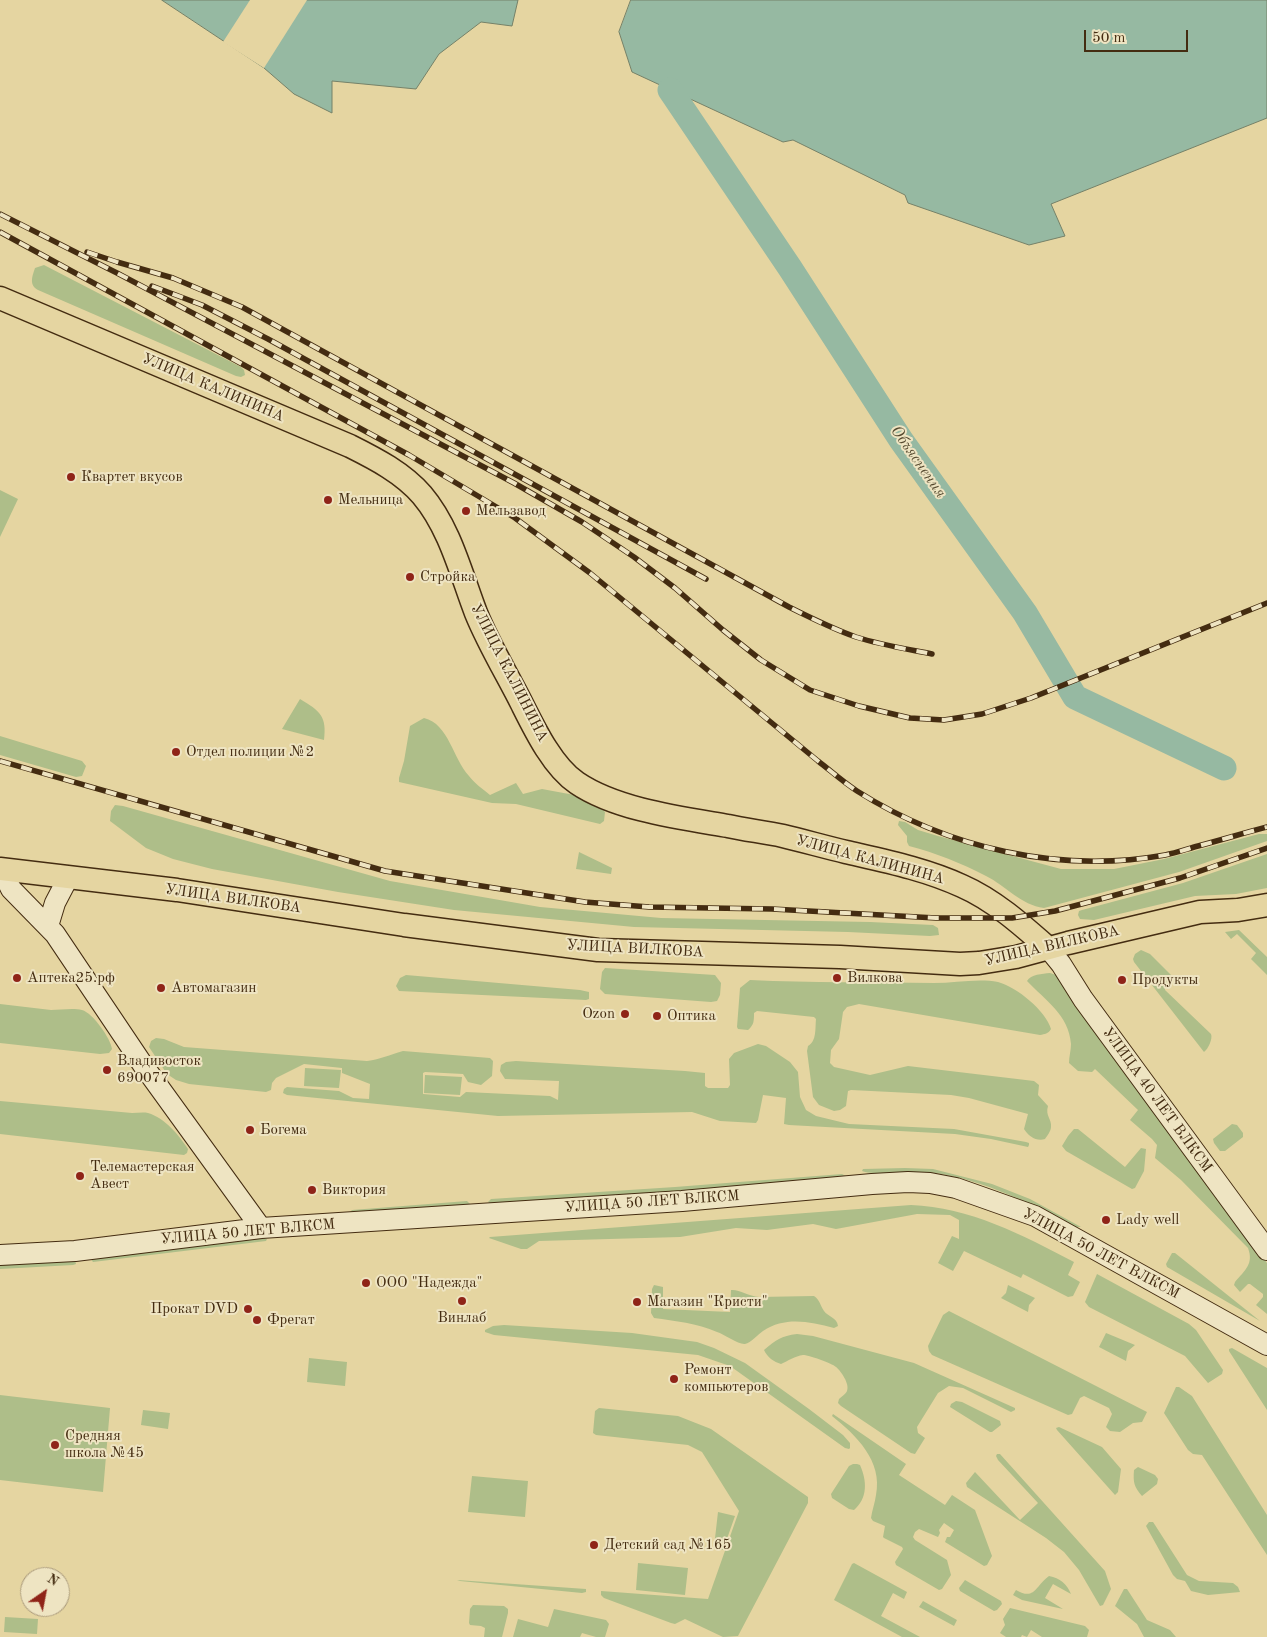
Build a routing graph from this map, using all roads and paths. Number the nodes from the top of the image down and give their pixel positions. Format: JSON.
{"nodes":[{"id":1,"x":0,"y":298,"type":"edge"},
{"id":2,"x":1,"y":870,"type":"edge"},
{"id":3,"x":68,"y":878,"type":"junction"},
{"id":4,"x":1267,"y":905,"type":"edge"},
{"id":5,"x":1238,"y":910,"type":"junction"},
{"id":6,"x":1267,"y":914,"type":"edge"},
{"id":7,"x":48,"y":926,"type":"junction"},
{"id":8,"x":1048,"y":948,"type":"junction"},
{"id":9,"x":261,"y":1228,"type":"junction"},
{"id":10,"x":1267,"y":1250,"type":"edge"},
{"id":11,"x":0,"y":1255,"type":"edge"},
{"id":12,"x":1267,"y":1345,"type":"edge"}],
"edges":[{"from":1,"to":8,"type":"main road","name":"УЛИЦА КАЛИНИНА"},
{"from":2,"to":3,"type":"main road","name":"УЛИЦА ВИЛКОВА"},
{"from":2,"to":7,"type":"main road"},
{"from":3,"to":7,"type":"main road"},
{"from":3,"to":8,"type":"main road","name":"УЛИЦА ВИЛКОВА"},
{"from":4,"to":5,"type":"main road"},
{"from":5,"to":6,"type":"main road"},
{"from":5,"to":8,"type":"main road","name":"УЛИЦА ВИЛКОВА"},
{"from":7,"to":9,"type":"main road"},
{"from":8,"to":10,"type":"main road","name":"УЛИЦА 40 ЛЕТ ВЛКСМ"},
{"from":9,"to":11,"type":"main road","name":"УЛИЦА 50 ЛЕТ ВЛКСМ"},
{"from":9,"to":12,"type":"main road","name":"УЛИЦА 50 ЛЕТ ВЛКСМ"}]}
